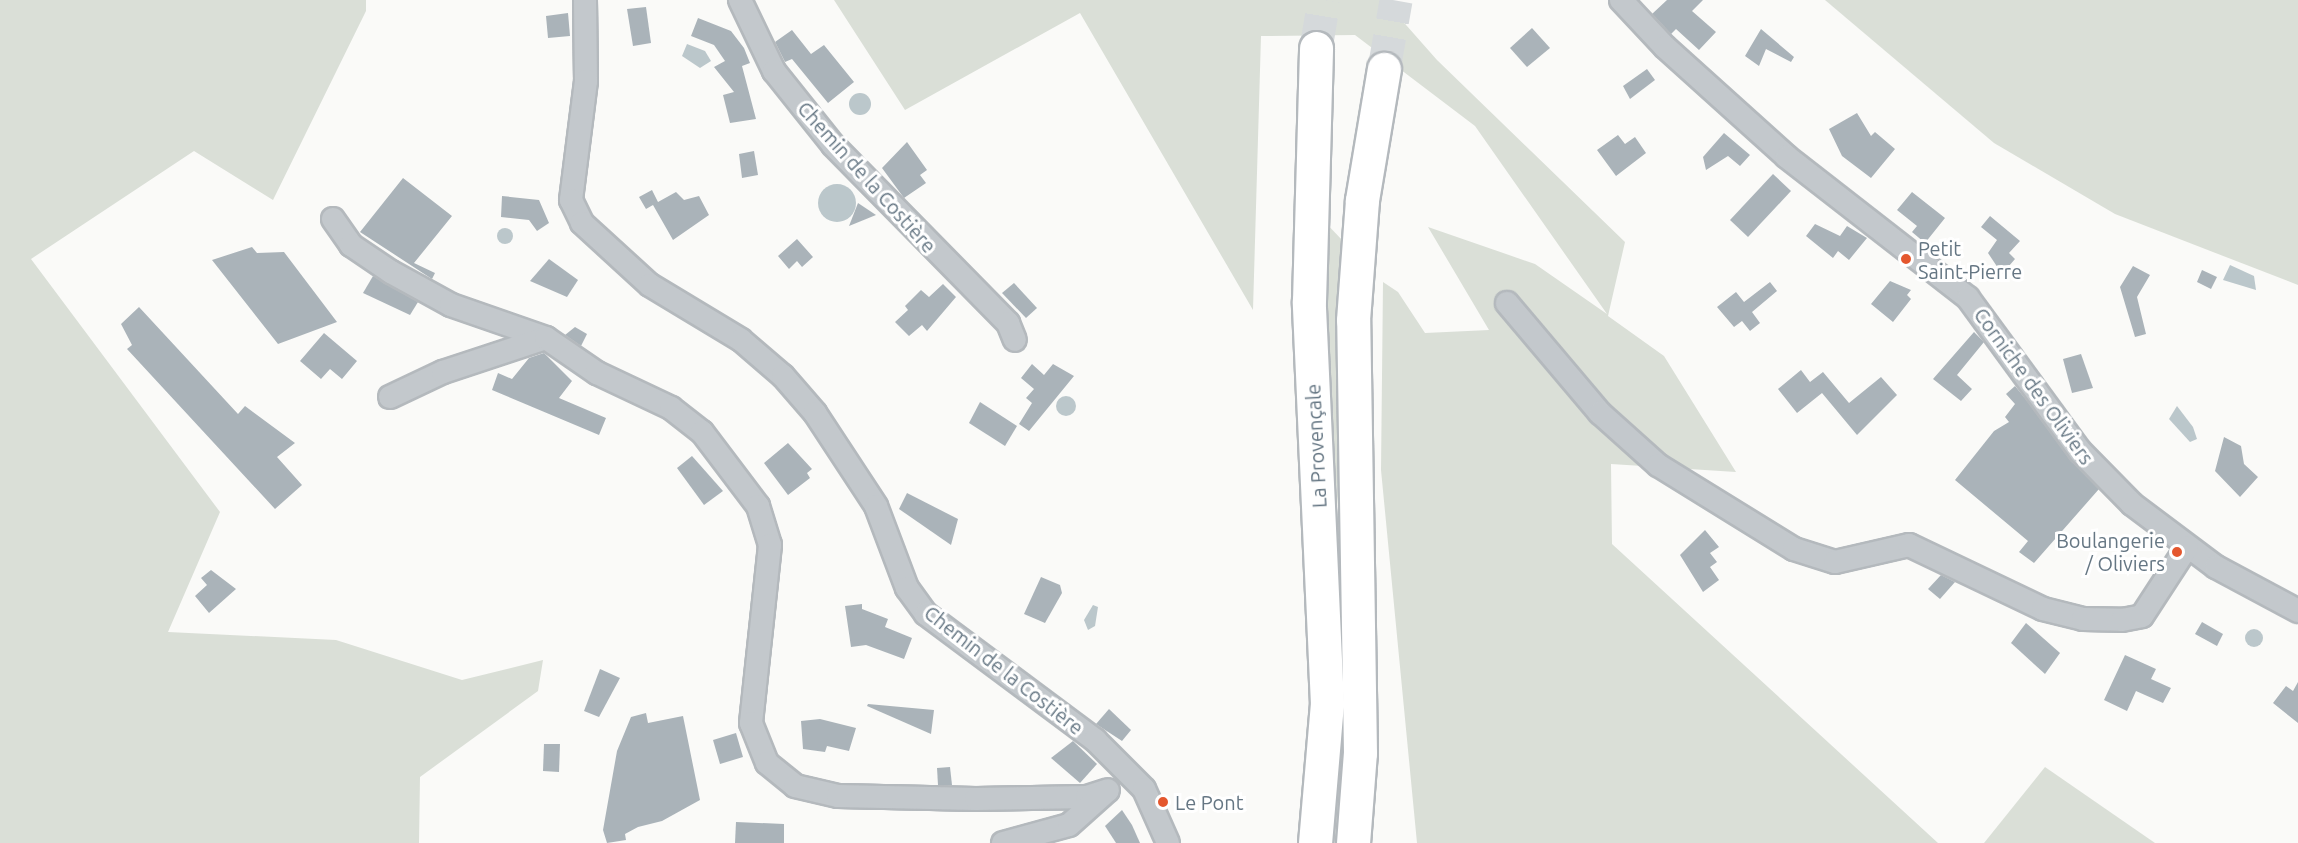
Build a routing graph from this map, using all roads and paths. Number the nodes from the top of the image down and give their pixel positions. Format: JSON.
{"nodes":[{"id":1,"x":585,"y":0,"type":"edge"},
{"id":2,"x":740,"y":0,"type":"edge"},
{"id":3,"x":1621,"y":0,"type":"edge"},
{"id":4,"x":1316,"y":48,"type":"tunnel mouth"},
{"id":5,"x":1384,"y":69,"type":"tunnel mouth"},
{"id":6,"x":333,"y":219,"type":"dead end"},
{"id":7,"x":1507,"y":303,"type":"dead end"},
{"id":8,"x":546,"y":338,"type":"junction"},
{"id":9,"x":1015,"y":340,"type":"dead end"},
{"id":10,"x":390,"y":397,"type":"dead end"},
{"id":11,"x":2187,"y":548,"type":"junction"},
{"id":12,"x":2298,"y":611,"type":"edge"},
{"id":13,"x":1128,"y":772,"type":"junction"},
{"id":14,"x":1108,"y":790,"type":"junction"},
{"id":15,"x":1003,"y":843,"type":"edge"},
{"id":16,"x":1168,"y":843,"type":"edge"},
{"id":17,"x":1315,"y":843,"type":"edge"},
{"id":18,"x":1353,"y":843,"type":"edge"}],
"edges":[{"from":1,"to":13,"type":"street","name":"Chemin de la Costière"},
{"from":2,"to":9,"type":"street","name":"Chemin de la Costière"},
{"from":3,"to":11,"type":"street","name":"Corniche des Oliviers"},
{"from":4,"to":17,"type":"highway","name":"La Provençale"},
{"from":5,"to":18,"type":"highway","name":"La Provençale"},
{"from":6,"to":8,"type":"street"},
{"from":7,"to":11,"type":"street"},
{"from":8,"to":10,"type":"street"},
{"from":8,"to":14,"type":"street"},
{"from":11,"to":12,"type":"street","name":"Corniche des Oliviers"},
{"from":13,"to":14,"type":"street"},
{"from":13,"to":16,"type":"street","name":"Chemin de la Costière"},
{"from":14,"to":15,"type":"street"}]}
